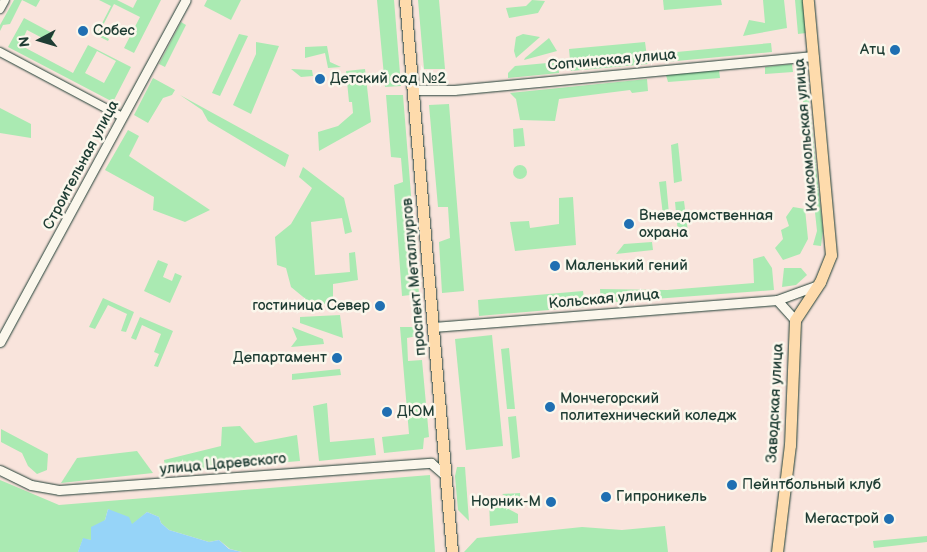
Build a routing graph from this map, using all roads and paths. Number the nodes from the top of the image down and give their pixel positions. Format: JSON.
{"nodes":[{"id":1,"x":5,"y":0,"type":"edge"},
{"id":2,"x":186,"y":0,"type":"edge"},
{"id":3,"x":405,"y":0,"type":"edge"},
{"id":4,"x":808,"y":0,"type":"edge"},
{"id":5,"x":0,"y":9,"type":"edge"},
{"id":6,"x":0,"y":52,"type":"edge"},
{"id":7,"x":814,"y":56,"type":"junction"},
{"id":8,"x":413,"y":90,"type":"junction"},
{"id":9,"x":122,"y":117,"type":"junction"},
{"id":10,"x":818,"y":286,"type":"junction"},
{"id":11,"x":777,"y":300,"type":"junction"},
{"id":12,"x":795,"y":320,"type":"junction"},
{"id":13,"x":433,"y":327,"type":"junction"},
{"id":14,"x":0,"y":342,"type":"edge"},
{"id":15,"x":443,"y":445,"type":"junction"},
{"id":16,"x":431,"y":463,"type":"junction"},
{"id":17,"x":0,"y":470,"type":"edge"},
{"id":18,"x":446,"y":476,"type":"junction"},
{"id":19,"x":452,"y":552,"type":"edge"},
{"id":20,"x":777,"y":552,"type":"edge"}],
"edges":[{"from":1,"to":5,"type":"street"},
{"from":2,"to":9,"type":"street","name":"Строительная улица"},
{"from":3,"to":8,"type":"main road","name":"проспект Металлургов"},
{"from":4,"to":7,"type":"main road","name":"Комсомольская улица"},
{"from":6,"to":9,"type":"street"},
{"from":7,"to":8,"type":"street","name":"Сопчинская улица"},
{"from":7,"to":10,"type":"main road","name":"Комсомольская улица"},
{"from":8,"to":13,"type":"main road","name":"проспект Металлургов"},
{"from":9,"to":14,"type":"street","name":"Строительная улица"},
{"from":10,"to":11,"type":"street","name":"Кольская улица"},
{"from":10,"to":12,"type":"main road"},
{"from":11,"to":12,"type":"street"},
{"from":11,"to":13,"type":"street","name":"Кольская улица"},
{"from":12,"to":20,"type":"main road","name":"Заводская улица"},
{"from":13,"to":15,"type":"main road","name":"проспект Металлургов"},
{"from":15,"to":16,"type":"street"},
{"from":15,"to":18,"type":"main road","name":"проспект Металлургов"},
{"from":16,"to":17,"type":"street","name":"улица Царевского"},
{"from":16,"to":18,"type":"street"},
{"from":18,"to":19,"type":"main road","name":"проспект Металлургов"}]}
